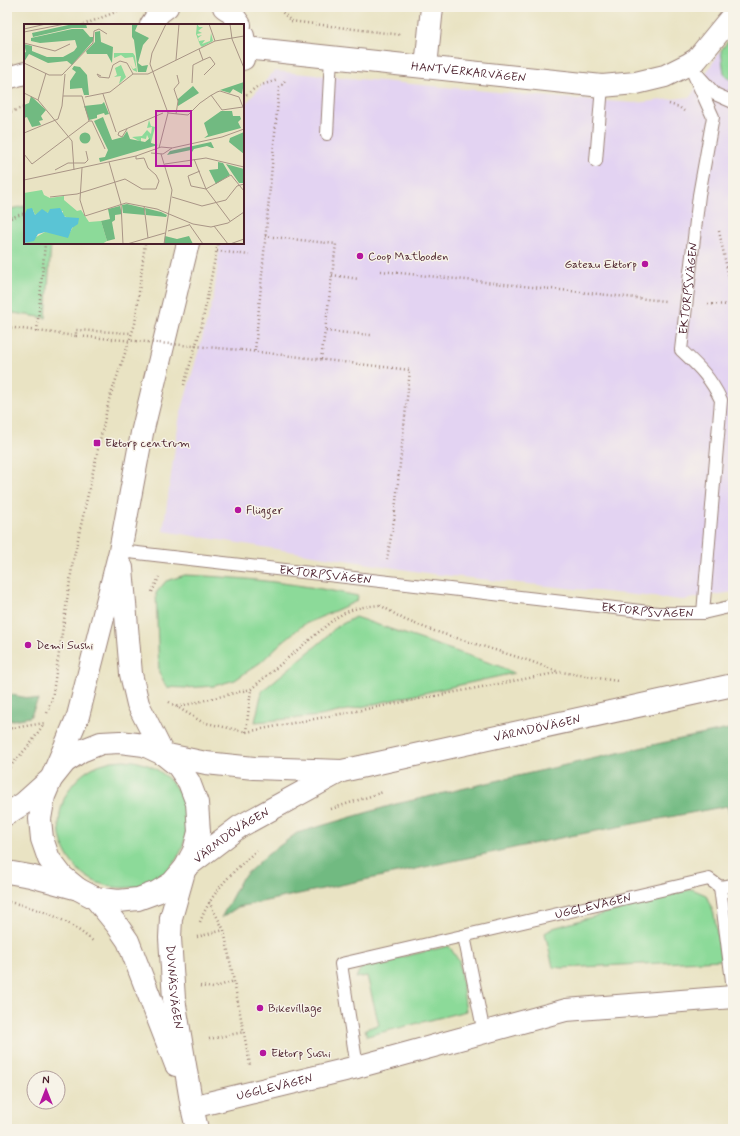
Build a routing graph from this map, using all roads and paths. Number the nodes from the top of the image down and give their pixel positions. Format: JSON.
{"nodes":[{"id":1,"x":128,"y":7,"type":"edge"},
{"id":2,"x":224,"y":7,"type":"edge"},
{"id":3,"x":277,"y":7,"type":"edge"},
{"id":4,"x":432,"y":7,"type":"edge"},
{"id":5,"x":733,"y":15,"type":"edge"},
{"id":6,"x":94,"y":23,"type":"edge"},
{"id":7,"x":239,"y":24,"type":"edge"},
{"id":8,"x":429,"y":38,"type":"junction"},
{"id":9,"x":244,"y":48,"type":"edge"},
{"id":10,"x":331,"y":57,"type":"junction"},
{"id":11,"x":689,"y":64,"type":"junction"},
{"id":12,"x":426,"y":67,"type":"junction"},
{"id":13,"x":24,"y":73,"type":"edge"},
{"id":14,"x":7,"y":78,"type":"edge"},
{"id":15,"x":602,"y":86,"type":"junction"},
{"id":16,"x":244,"y":96,"type":"edge"},
{"id":17,"x":733,"y":102,"type":"edge"},
{"id":18,"x":24,"y":107,"type":"edge"},
{"id":19,"x":7,"y":113,"type":"edge"},
{"id":20,"x":327,"y":134,"type":"dead end"},
{"id":21,"x":596,"y":161,"type":"dead end"},
{"id":22,"x":24,"y":213,"type":"edge"},
{"id":23,"x":7,"y":219,"type":"edge"},
{"id":24,"x":264,"y":236,"type":"junction"},
{"id":25,"x":45,"y":244,"type":"edge"},
{"id":26,"x":145,"y":244,"type":"edge"},
{"id":27,"x":188,"y":244,"type":"edge"},
{"id":28,"x":218,"y":244,"type":"edge"},
{"id":29,"x":217,"y":251,"type":"junction"},
{"id":30,"x":249,"y":255,"type":"dead end"},
{"id":31,"x":381,"y":271,"type":"dead end"},
{"id":32,"x":332,"y":275,"type":"junction"},
{"id":33,"x":359,"y":279,"type":"dead end"},
{"id":34,"x":686,"y":303,"type":"junction"},
{"id":35,"x":733,"y":305,"type":"edge"},
{"id":36,"x":7,"y":327,"type":"edge"},
{"id":37,"x":37,"y":331,"type":"junction"},
{"id":38,"x":324,"y":331,"type":"junction"},
{"id":39,"x":132,"y":333,"type":"junction"},
{"id":40,"x":371,"y":335,"type":"dead end"},
{"id":41,"x":76,"y":336,"type":"junction"},
{"id":42,"x":255,"y":351,"type":"junction"},
{"id":43,"x":321,"y":359,"type":"junction"},
{"id":44,"x":372,"y":365,"type":"dead end"},
{"id":45,"x":182,"y":389,"type":"dead end"},
{"id":46,"x":120,"y":550,"type":"junction"},
{"id":47,"x":162,"y":556,"type":"junction"},
{"id":48,"x":152,"y":593,"type":"dead end"},
{"id":49,"x":380,"y":605,"type":"dead end"},
{"id":50,"x":733,"y":606,"type":"edge"},
{"id":51,"x":702,"y":612,"type":"junction"},
{"id":52,"x":561,"y":672,"type":"junction"},
{"id":53,"x":618,"y":681,"type":"dead end"},
{"id":54,"x":733,"y":685,"type":"edge"},
{"id":55,"x":251,"y":689,"type":"dead end"},
{"id":56,"x":138,"y":704,"type":"junction"},
{"id":57,"x":78,"y":716,"type":"junction"},
{"id":58,"x":44,"y":723,"type":"junction"},
{"id":59,"x":7,"y":729,"type":"edge"},
{"id":60,"x":246,"y":732,"type":"junction"},
{"id":61,"x":163,"y":754,"type":"junction"},
{"id":62,"x":7,"y":770,"type":"edge"},
{"id":63,"x":342,"y":771,"type":"junction"},
{"id":64,"x":53,"y":777,"type":"junction"},
{"id":65,"x":389,"y":790,"type":"dead end"},
{"id":66,"x":329,"y":810,"type":"dead end"},
{"id":67,"x":7,"y":814,"type":"edge"},
{"id":68,"x":185,"y":868,"type":"junction"},
{"id":69,"x":7,"y":872,"type":"edge"},
{"id":70,"x":733,"y":885,"type":"edge"},
{"id":71,"x":720,"y":887,"type":"junction"},
{"id":72,"x":86,"y":894,"type":"junction"},
{"id":73,"x":7,"y":902,"type":"edge"},
{"id":74,"x":208,"y":902,"type":"dead end"},
{"id":75,"x":224,"y":930,"type":"junction"},
{"id":76,"x":80,"y":931,"type":"dead end"},
{"id":77,"x":464,"y":936,"type":"junction"},
{"id":78,"x":194,"y":937,"type":"dead end"},
{"id":79,"x":234,"y":981,"type":"junction"},
{"id":80,"x":199,"y":986,"type":"dead end"},
{"id":81,"x":733,"y":989,"type":"edge"},
{"id":82,"x":733,"y":997,"type":"edge"},
{"id":83,"x":244,"y":1032,"type":"junction"},
{"id":84,"x":484,"y":1033,"type":"junction"},
{"id":85,"x":206,"y":1040,"type":"dead end"},
{"id":86,"x":357,"y":1068,"type":"junction"},
{"id":87,"x":255,"y":1092,"type":"junction"},
{"id":88,"x":192,"y":1107,"type":"junction"},
{"id":89,"x":197,"y":1129,"type":"edge"}],
"edges":[{"from":1,"to":6,"type":"path"},
{"from":2,"to":7,"type":"street"},
{"from":3,"to":8,"type":"path"},
{"from":4,"to":8,"type":"street"},
{"from":5,"to":11,"type":"street","name":"HANTVERKARVÄGEN"},
{"from":8,"to":12,"type":"street"},
{"from":9,"to":10,"type":"street","name":"HANTVERKARVÄGEN"},
{"from":10,"to":12,"type":"street","name":"HANTVERKARVÄGEN"},
{"from":10,"to":20,"type":"lane"},
{"from":11,"to":15,"type":"street","name":"HANTVERKARVÄGEN"},
{"from":11,"to":17,"type":"lane"},
{"from":11,"to":34,"type":"lane","name":"EKTORPSVÄGEN"},
{"from":12,"to":15,"type":"street","name":"HANTVERKARVÄGEN"},
{"from":13,"to":14,"type":"street"},
{"from":15,"to":21,"type":"lane"},
{"from":16,"to":24,"type":"path"},
{"from":18,"to":19,"type":"path"},
{"from":22,"to":23,"type":"path"},
{"from":24,"to":32,"type":"path"},
{"from":24,"to":42,"type":"path"},
{"from":25,"to":37,"type":"path"},
{"from":26,"to":39,"type":"path"},
{"from":27,"to":46,"type":"street"},
{"from":28,"to":29,"type":"path"},
{"from":29,"to":30,"type":"path"},
{"from":29,"to":45,"type":"path"},
{"from":31,"to":34,"type":"path"},
{"from":32,"to":33,"type":"path"},
{"from":32,"to":38,"type":"path"},
{"from":34,"to":35,"type":"path"},
{"from":34,"to":51,"type":"lane","name":"EKTORPSVÄGEN"},
{"from":36,"to":37,"type":"path"},
{"from":37,"to":41,"type":"path"},
{"from":38,"to":40,"type":"path"},
{"from":38,"to":43,"type":"path"},
{"from":39,"to":41,"type":"path"},
{"from":39,"to":58,"type":"path"},
{"from":41,"to":42,"type":"path","bridge":true},
{"from":42,"to":43,"type":"path"},
{"from":43,"to":44,"type":"path"},
{"from":46,"to":47,"type":"lane","name":"EKTORPSVÄGEN"},
{"from":46,"to":56,"type":"street"},
{"from":46,"to":57,"type":"street"},
{"from":47,"to":48,"type":"path"},
{"from":47,"to":51,"type":"lane","name":"EKTORPSVÄGEN"},
{"from":49,"to":52,"type":"path"},
{"from":50,"to":51,"type":"lane"},
{"from":52,"to":53,"type":"path"},
{"from":52,"to":60,"type":"path"},
{"from":54,"to":63,"type":"street","name":"VÄRMDÖVÄGEN"},
{"from":55,"to":60,"type":"path"},
{"from":56,"to":60,"type":"path"},
{"from":56,"to":61,"type":"street"},
{"from":57,"to":58,"type":"path"},
{"from":57,"to":64,"type":"street"},
{"from":58,"to":59,"type":"path"},
{"from":58,"to":62,"type":"path"},
{"from":61,"to":63,"type":"street","name":"VÄRMDÖVÄGEN"},
{"from":61,"to":64,"type":"street","name":"VÄRMDÖVÄGEN"},
{"from":61,"to":68,"type":"street","name":"VÄRMDÖVÄGEN"},
{"from":63,"to":68,"type":"street","name":"VÄRMDÖVÄGEN"},
{"from":64,"to":67,"type":"street","name":"VÄRMDÖVÄGEN"},
{"from":64,"to":72,"type":"street","name":"VÄRMDÖVÄGEN"},
{"from":65,"to":66,"type":"path"},
{"from":68,"to":72,"type":"street","name":"VÄRMDÖVÄGEN"},
{"from":68,"to":88,"type":"street","name":"DUVNÄSVÄGEN"},
{"from":69,"to":72,"type":"street","name":"VÄRMDÖVÄGEN"},
{"from":70,"to":71,"type":"lane","name":"UGGLEVÄGEN"},
{"from":71,"to":77,"type":"lane","name":"UGGLEVÄGEN"},
{"from":71,"to":81,"type":"lane"},
{"from":72,"to":88,"type":"street","name":"DUVNÄSVÄGEN"},
{"from":73,"to":76,"type":"path"},
{"from":74,"to":75,"type":"path"},
{"from":75,"to":78,"type":"path"},
{"from":75,"to":79,"type":"path"},
{"from":77,"to":84,"type":"lane"},
{"from":77,"to":86,"type":"lane","name":"UGGLEVÄGEN"},
{"from":79,"to":80,"type":"path"},
{"from":79,"to":83,"type":"path"},
{"from":82,"to":84,"type":"street","name":"UGGLEVÄGEN"},
{"from":83,"to":85,"type":"path"},
{"from":83,"to":87,"type":"path"},
{"from":84,"to":86,"type":"street","name":"UGGLEVÄGEN"},
{"from":86,"to":87,"type":"street","name":"UGGLEVÄGEN"},
{"from":87,"to":88,"type":"street","name":"UGGLEVÄGEN"},
{"from":88,"to":89,"type":"street","name":"DUVNÄSVÄGEN"}]}
